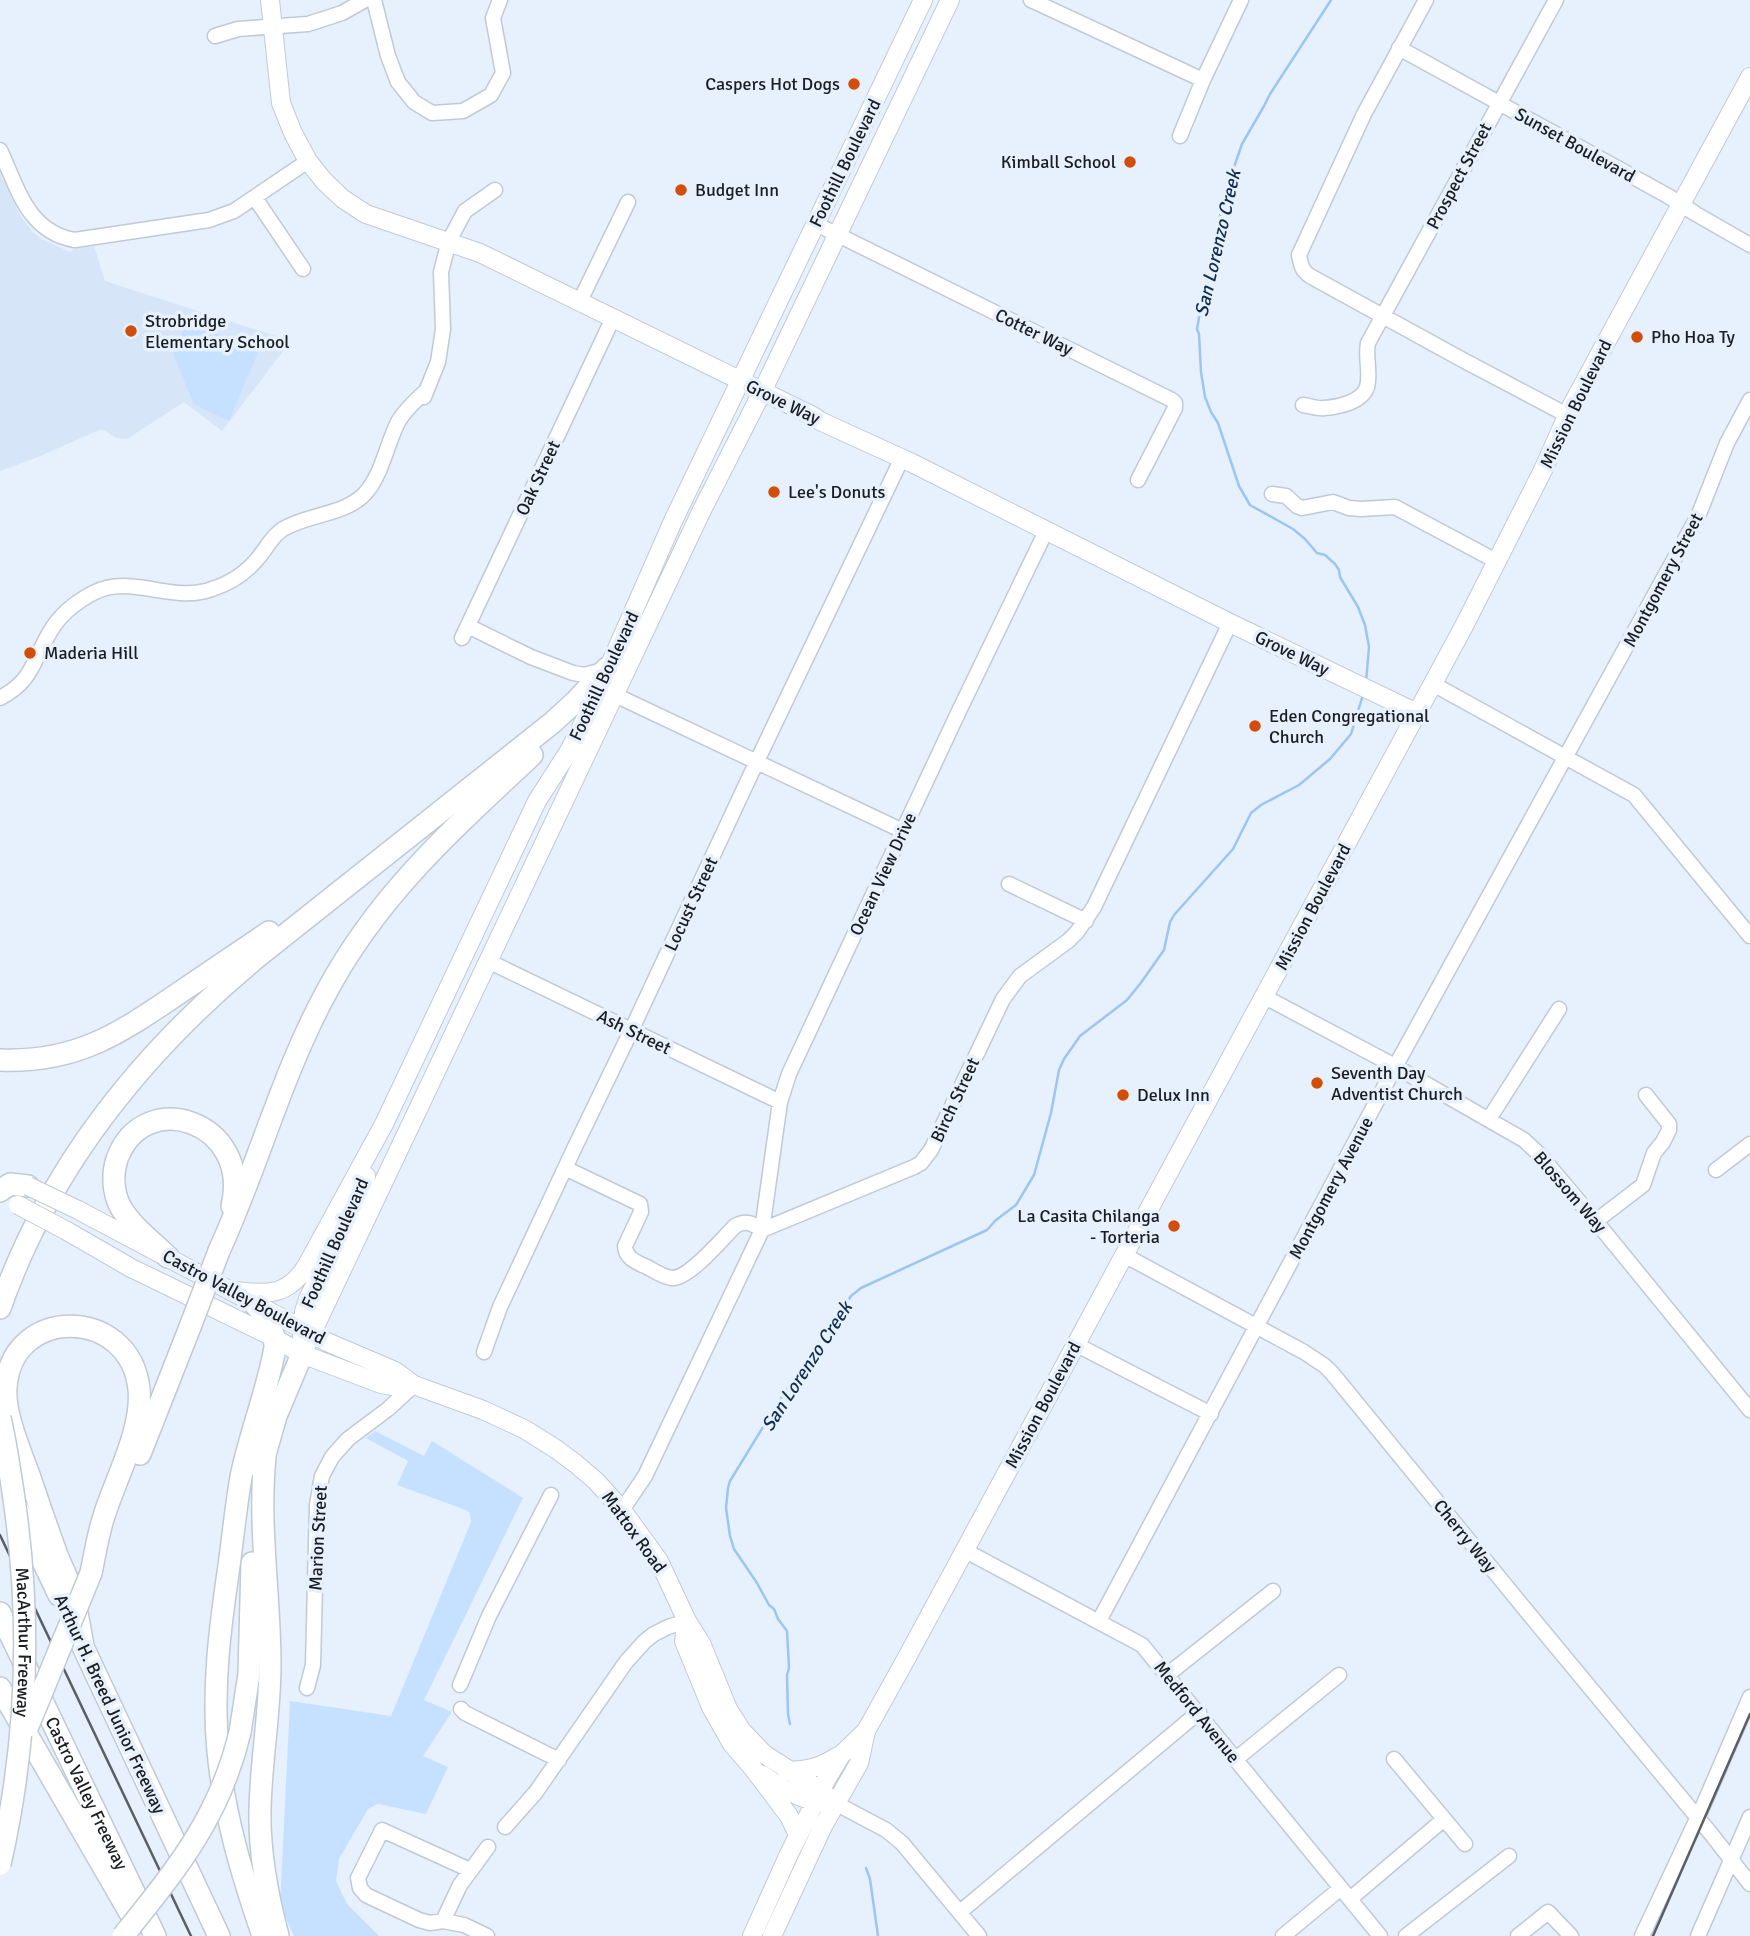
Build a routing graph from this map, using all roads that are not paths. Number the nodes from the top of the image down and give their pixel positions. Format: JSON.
{"nodes":[{"id":1,"x":270,"y":0,"type":"edge"},
{"id":2,"x":365,"y":0,"type":"edge"},
{"id":3,"x":374,"y":0,"type":"edge"},
{"id":4,"x":500,"y":0,"type":"edge"},
{"id":5,"x":923,"y":0,"type":"edge"},
{"id":6,"x":950,"y":0,"type":"edge"},
{"id":7,"x":1031,"y":0,"type":"edge"},
{"id":8,"x":1241,"y":0,"type":"edge"},
{"id":9,"x":1426,"y":0,"type":"edge"},
{"id":10,"x":1556,"y":0,"type":"edge"},
{"id":11,"x":272,"y":27,"type":"junction"},
{"id":12,"x":215,"y":36,"type":"dead end"},
{"id":13,"x":1399,"y":48,"type":"junction"},
{"id":14,"x":1750,"y":78,"type":"edge"},
{"id":15,"x":1203,"y":80,"type":"junction"},
{"id":16,"x":1499,"y":103,"type":"junction"},
{"id":17,"x":1180,"y":136,"type":"dead end"},
{"id":18,"x":0,"y":150,"type":"edge"},
{"id":19,"x":308,"y":161,"type":"junction"},
{"id":20,"x":495,"y":190,"type":"dead end"},
{"id":21,"x":255,"y":198,"type":"junction"},
{"id":22,"x":628,"y":202,"type":"dead end"},
{"id":23,"x":1681,"y":205,"type":"junction"},
{"id":24,"x":816,"y":224,"type":"junction"},
{"id":25,"x":838,"y":234,"type":"junction"},
{"id":26,"x":449,"y":241,"type":"junction"},
{"id":27,"x":1750,"y":244,"type":"edge"},
{"id":28,"x":303,"y":269,"type":"dead end"},
{"id":29,"x":580,"y":301,"type":"junction"},
{"id":30,"x":1384,"y":317,"type":"junction"},
{"id":31,"x":613,"y":318,"type":"junction"},
{"id":32,"x":741,"y":381,"type":"junction"},
{"id":33,"x":762,"y":391,"type":"junction"},
{"id":34,"x":1750,"y":400,"type":"edge"},
{"id":35,"x":1303,"y":405,"type":"dead end"},
{"id":36,"x":1567,"y":415,"type":"junction"},
{"id":37,"x":902,"y":458,"type":"junction"},
{"id":38,"x":1138,"y":480,"type":"dead end"},
{"id":39,"x":1272,"y":494,"type":"dead end"},
{"id":40,"x":1046,"y":531,"type":"junction"},
{"id":41,"x":1498,"y":562,"type":"junction"},
{"id":42,"x":1230,"y":622,"type":"junction"},
{"id":43,"x":607,"y":668,"type":"junction"},
{"id":44,"x":1433,"y":684,"type":"junction"},
{"id":45,"x":615,"y":695,"type":"junction"},
{"id":46,"x":0,"y":698,"type":"edge"},
{"id":47,"x":1417,"y":713,"type":"junction"},
{"id":48,"x":1567,"y":756,"type":"junction"},
{"id":49,"x":757,"y":761,"type":"junction"},
{"id":50,"x":445,"y":808,"type":"junction"},
{"id":51,"x":903,"y":831,"type":"junction"},
{"id":52,"x":1009,"y":884,"type":"dead end"},
{"id":53,"x":1086,"y":921,"type":"junction"},
{"id":54,"x":1750,"y":936,"type":"edge"},
{"id":55,"x":488,"y":961,"type":"junction"},
{"id":56,"x":1265,"y":997,"type":"junction"},
{"id":57,"x":1559,"y":1009,"type":"dead end"},
{"id":58,"x":631,"y":1031,"type":"junction"},
{"id":59,"x":0,"y":1060,"type":"edge"},
{"id":60,"x":1395,"y":1067,"type":"junction"},
{"id":61,"x":1646,"y":1096,"type":"dead end"},
{"id":62,"x":780,"y":1102,"type":"junction"},
{"id":63,"x":1489,"y":1119,"type":"junction"},
{"id":64,"x":1750,"y":1144,"type":"edge"},
{"id":65,"x":369,"y":1152,"type":"junction"},
{"id":66,"x":565,"y":1168,"type":"junction"},
{"id":67,"x":1716,"y":1170,"type":"dead end"},
{"id":68,"x":0,"y":1175,"type":"edge"},
{"id":69,"x":0,"y":1191,"type":"edge"},
{"id":70,"x":23,"y":1196,"type":"junction"},
{"id":71,"x":0,"y":1198,"type":"edge"},
{"id":72,"x":1596,"y":1221,"type":"junction"},
{"id":73,"x":762,"y":1230,"type":"junction"},
{"id":74,"x":219,"y":1251,"type":"junction"},
{"id":75,"x":1124,"y":1255,"type":"junction"},
{"id":76,"x":168,"y":1256,"type":"junction"},
{"id":77,"x":243,"y":1296,"type":"junction"},
{"id":78,"x":0,"y":1308,"type":"edge"},
{"id":79,"x":1257,"y":1327,"type":"junction"},
{"id":80,"x":307,"y":1331,"type":"junction"},
{"id":81,"x":276,"y":1339,"type":"junction"},
{"id":82,"x":1075,"y":1344,"type":"junction"},
{"id":83,"x":484,"y":1352,"type":"dead end"},
{"id":84,"x":302,"y":1354,"type":"junction"},
{"id":85,"x":414,"y":1385,"type":"junction"},
{"id":86,"x":1750,"y":1410,"type":"edge"},
{"id":87,"x":1211,"y":1414,"type":"junction"},
{"id":88,"x":0,"y":1419,"type":"edge"},
{"id":89,"x":253,"y":1436,"type":"junction"},
{"id":90,"x":265,"y":1457,"type":"junction"},
{"id":91,"x":3,"y":1479,"type":"edge"},
{"id":92,"x":551,"y":1495,"type":"dead end"},
{"id":93,"x":622,"y":1510,"type":"junction"},
{"id":94,"x":964,"y":1550,"type":"junction"},
{"id":95,"x":91,"y":1573,"type":"junction"},
{"id":96,"x":1273,"y":1591,"type":"dead end"},
{"id":97,"x":0,"y":1613,"type":"edge"},
{"id":98,"x":687,"y":1621,"type":"junction"},
{"id":99,"x":1099,"y":1621,"type":"junction"},
{"id":100,"x":250,"y":1642,"type":"junction"},
{"id":101,"x":83,"y":1646,"type":"junction"},
{"id":102,"x":1167,"y":1675,"type":"junction"},
{"id":103,"x":1339,"y":1675,"type":"dead end"},
{"id":104,"x":460,"y":1685,"type":"dead end"},
{"id":105,"x":0,"y":1688,"type":"edge"},
{"id":106,"x":307,"y":1688,"type":"dead end"},
{"id":107,"x":1750,"y":1697,"type":"edge"},
{"id":108,"x":461,"y":1709,"type":"dead end"},
{"id":109,"x":1199,"y":1712,"type":"junction"},
{"id":110,"x":866,"y":1731,"type":"junction"},
{"id":111,"x":841,"y":1755,"type":"junction"},
{"id":112,"x":1236,"y":1759,"type":"junction"},
{"id":113,"x":1394,"y":1759,"type":"dead end"},
{"id":114,"x":559,"y":1760,"type":"junction"},
{"id":115,"x":752,"y":1767,"type":"junction"},
{"id":116,"x":787,"y":1771,"type":"junction"},
{"id":117,"x":0,"y":1795,"type":"edge"},
{"id":118,"x":817,"y":1796,"type":"junction"},
{"id":119,"x":836,"y":1804,"type":"junction"},
{"id":120,"x":1750,"y":1817,"type":"edge"},
{"id":121,"x":1697,"y":1818,"type":"junction"},
{"id":122,"x":1444,"y":1820,"type":"junction"},
{"id":123,"x":505,"y":1827,"type":"dead end"},
{"id":124,"x":798,"y":1835,"type":"junction"},
{"id":125,"x":1465,"y":1844,"type":"dead end"},
{"id":126,"x":488,"y":1847,"type":"dead end"},
{"id":127,"x":1509,"y":1856,"type":"dead end"},
{"id":128,"x":1731,"y":1860,"type":"junction"},
{"id":129,"x":0,"y":1864,"type":"edge"},
{"id":130,"x":470,"y":1870,"type":"junction"},
{"id":131,"x":1750,"y":1884,"type":"edge"},
{"id":132,"x":1346,"y":1893,"type":"junction"},
{"id":133,"x":960,"y":1912,"type":"junction"},
{"id":134,"x":443,"y":1922,"type":"junction"},
{"id":135,"x":123,"y":1936,"type":"edge"},
{"id":136,"x":143,"y":1936,"type":"edge"},
{"id":137,"x":155,"y":1936,"type":"edge"},
{"id":138,"x":219,"y":1936,"type":"edge"},
{"id":139,"x":263,"y":1936,"type":"edge"},
{"id":140,"x":278,"y":1936,"type":"edge"},
{"id":141,"x":487,"y":1936,"type":"edge"},
{"id":142,"x":752,"y":1936,"type":"edge"},
{"id":143,"x":772,"y":1936,"type":"edge"},
{"id":144,"x":979,"y":1936,"type":"edge"},
{"id":145,"x":1283,"y":1936,"type":"edge"},
{"id":146,"x":1380,"y":1936,"type":"edge"},
{"id":147,"x":1406,"y":1936,"type":"edge"},
{"id":148,"x":1518,"y":1936,"type":"edge"},
{"id":149,"x":1571,"y":1936,"type":"edge"},
{"id":150,"x":1642,"y":1936,"type":"edge"},
{"id":151,"x":1698,"y":1936,"type":"edge"}],
"edges":[{"from":1,"to":11,"type":"main road","name":"Grove Way"},
{"from":2,"to":11,"type":"street"},
{"from":3,"to":4,"type":"street"},
{"from":5,"to":24,"type":"main road","name":"Foothill Boulevard"},
{"from":6,"to":25,"type":"main road","name":"Foothill Boulevard"},
{"from":7,"to":15,"type":"street"},
{"from":8,"to":15,"type":"street"},
{"from":9,"to":13,"type":"street"},
{"from":10,"to":16,"type":"street","name":"Prospect Street"},
{"from":11,"to":12,"type":"street"},
{"from":11,"to":19,"type":"main road","name":"Grove Way"},
{"from":13,"to":16,"type":"street","name":"Sunset Boulevard"},
{"from":13,"to":30,"type":"street"},
{"from":14,"to":23,"type":"main road","name":"Mission Boulevard"},
{"from":15,"to":17,"type":"street"},
{"from":16,"to":23,"type":"street","name":"Sunset Boulevard"},
{"from":16,"to":30,"type":"street","name":"Prospect Street"},
{"from":18,"to":21,"type":"street"},
{"from":19,"to":21,"type":"street"},
{"from":19,"to":26,"type":"main road","name":"Grove Way"},
{"from":20,"to":26,"type":"street"},
{"from":21,"to":28,"type":"street"},
{"from":22,"to":29,"type":"street"},
{"from":23,"to":27,"type":"street","name":"Sunset Boulevard"},
{"from":23,"to":36,"type":"main road","name":"Mission Boulevard"},
{"from":24,"to":25,"type":"street","name":"Cotter Way"},
{"from":24,"to":32,"type":"main road","name":"Foothill Boulevard"},
{"from":25,"to":33,"type":"main road","name":"Foothill Boulevard"},
{"from":25,"to":38,"type":"street","name":"Cotter Way"},
{"from":26,"to":29,"type":"main road","name":"Grove Way"},
{"from":26,"to":46,"type":"street"},
{"from":29,"to":31,"type":"main road","name":"Grove Way"},
{"from":30,"to":35,"type":"street","name":"Prospect Street"},
{"from":30,"to":36,"type":"street"},
{"from":31,"to":32,"type":"main road","name":"Grove Way"},
{"from":31,"to":43,"type":"street","name":"Oak Street"},
{"from":32,"to":33,"type":"main road","name":"Grove Way"},
{"from":32,"to":43,"type":"main road","name":"Foothill Boulevard"},
{"from":33,"to":37,"type":"main road","name":"Grove Way"},
{"from":33,"to":45,"type":"main road","name":"Foothill Boulevard"},
{"from":34,"to":48,"type":"street","name":"Montgomery Street"},
{"from":36,"to":41,"type":"main road","name":"Mission Boulevard"},
{"from":37,"to":40,"type":"main road","name":"Grove Way"},
{"from":37,"to":49,"type":"street","name":"Locust Street"},
{"from":39,"to":41,"type":"street"},
{"from":40,"to":42,"type":"main road","name":"Grove Way"},
{"from":40,"to":51,"type":"street","name":"Ocean View Drive"},
{"from":41,"to":44,"type":"main road","name":"Mission Boulevard"},
{"from":42,"to":47,"type":"main road","name":"Grove Way"},
{"from":42,"to":53,"type":"street","name":"Birch Street"},
{"from":43,"to":50,"type":"highway"},
{"from":43,"to":65,"type":"main road","name":"Foothill Boulevard"},
{"from":43,"to":74,"type":"highway"},
{"from":44,"to":47,"type":"main road","name":"Mission Boulevard"},
{"from":44,"to":48,"type":"street"},
{"from":45,"to":49,"type":"street"},
{"from":45,"to":55,"type":"main road","name":"Foothill Boulevard"},
{"from":47,"to":56,"type":"main road","name":"Mission Boulevard"},
{"from":48,"to":54,"type":"street"},
{"from":48,"to":60,"type":"street","name":"Montgomery Avenue"},
{"from":49,"to":51,"type":"street"},
{"from":49,"to":58,"type":"street","name":"Locust Street"},
{"from":50,"to":59,"type":"highway"},
{"from":50,"to":78,"type":"highway"},
{"from":51,"to":62,"type":"street","name":"Ocean View Drive"},
{"from":52,"to":53,"type":"street"},
{"from":53,"to":73,"type":"street","name":"Birch Street"},
{"from":55,"to":58,"type":"street","name":"Ash Street"},
{"from":55,"to":80,"type":"main road","name":"Foothill Boulevard"},
{"from":56,"to":60,"type":"street","name":"Blossom Way"},
{"from":56,"to":75,"type":"main road","name":"Mission Boulevard"},
{"from":57,"to":63,"type":"street"},
{"from":58,"to":62,"type":"street","name":"Ash Street"},
{"from":58,"to":66,"type":"street","name":"Locust Street"},
{"from":60,"to":63,"type":"street","name":"Blossom Way"},
{"from":60,"to":79,"type":"street","name":"Montgomery Avenue"},
{"from":61,"to":72,"type":"street"},
{"from":62,"to":73,"type":"street","name":"Ocean View Drive"},
{"from":63,"to":72,"type":"street","name":"Blossom Way"},
{"from":64,"to":67,"type":"street"},
{"from":65,"to":77,"type":"main road"},
{"from":65,"to":80,"type":"main road","name":"Foothill Boulevard"},
{"from":66,"to":73,"type":"street"},
{"from":66,"to":83,"type":"street","name":"Locust Street"},
{"from":68,"to":70,"type":"main road","name":"Castro Valley Boulevard"},
{"from":69,"to":70,"type":"highway"},
{"from":70,"to":71,"type":"main road","name":"Castro Valley Boulevard"},
{"from":70,"to":76,"type":"main road","name":"Castro Valley Boulevard","bridge":true},
{"from":70,"to":81,"type":"main road","name":"Castro Valley Boulevard","bridge":true},
{"from":72,"to":86,"type":"street","name":"Blossom Way"},
{"from":73,"to":93,"type":"street"},
{"from":74,"to":76,"type":"highway"},
{"from":74,"to":95,"type":"highway","bridge":true},
{"from":75,"to":79,"type":"street","name":"Cherry Way"},
{"from":75,"to":82,"type":"main road","name":"Mission Boulevard"},
{"from":76,"to":77,"type":"main road","name":"Castro Valley Boulevard"},
{"from":77,"to":80,"type":"main road","name":"Castro Valley Boulevard"},
{"from":77,"to":81,"type":"highway"},
{"from":79,"to":87,"type":"street","name":"Montgomery Avenue"},
{"from":79,"to":121,"type":"street","name":"Cherry Way"},
{"from":80,"to":84,"type":"main road"},
{"from":80,"to":85,"type":"main road","name":"Castro Valley Boulevard"},
{"from":81,"to":84,"type":"main road","name":"Castro Valley Boulevard"},
{"from":81,"to":89,"type":"highway"},
{"from":82,"to":87,"type":"street"},
{"from":82,"to":94,"type":"main road","name":"Mission Boulevard"},
{"from":84,"to":85,"type":"main road","name":"Castro Valley Boulevard"},
{"from":84,"to":90,"type":"highway"},
{"from":85,"to":93,"type":"main road","name":"Mattox Road"},
{"from":85,"to":106,"type":"street","name":"Marion Street"},
{"from":87,"to":99,"type":"street","name":"Montgomery Avenue"},
{"from":88,"to":129,"type":"highway","name":"MacArthur Freeway","bridge":true},
{"from":89,"to":100,"type":"highway"},
{"from":89,"to":139,"type":"highway"},
{"from":90,"to":100,"type":"highway"},
{"from":90,"to":140,"type":"highway"},
{"from":91,"to":101,"type":"highway","name":"Arthur H. Breed Junior Freeway"},
{"from":92,"to":104,"type":"street"},
{"from":93,"to":98,"type":"main road","name":"Mattox Road"},
{"from":94,"to":99,"type":"street","name":"Medford Avenue"},
{"from":94,"to":110,"type":"main road","name":"Mission Boulevard"},
{"from":95,"to":101,"type":"highway"},
{"from":95,"to":117,"type":"highway","bridge":true},
{"from":96,"to":102,"type":"street"},
{"from":97,"to":137,"type":"highway","name":"Castro Valley Freeway"},
{"from":98,"to":114,"type":"street"},
{"from":98,"to":115,"type":"main road","name":"Mattox Road"},
{"from":98,"to":116,"type":"main road","name":"Mattox Road"},
{"from":99,"to":102,"type":"street","name":"Medford Avenue"},
{"from":100,"to":135,"type":"highway","bridge":true},
{"from":101,"to":138,"type":"highway","name":"Arthur H. Breed Junior Freeway"},
{"from":102,"to":109,"type":"street","name":"Medford Avenue"},
{"from":103,"to":112,"type":"street"},
{"from":105,"to":136,"type":"highway"},
{"from":107,"to":121,"type":"street"},
{"from":108,"to":114,"type":"street"},
{"from":109,"to":112,"type":"street","name":"Medford Avenue"},
{"from":109,"to":133,"type":"street"},
{"from":110,"to":111,"type":"main road","name":"Mission Boulevard"},
{"from":110,"to":119,"type":"main road","name":"Mission Boulevard"},
{"from":111,"to":116,"type":"main road"},
{"from":111,"to":118,"type":"main road","name":"Mission Boulevard"},
{"from":112,"to":132,"type":"street","name":"Medford Avenue"},
{"from":113,"to":122,"type":"street"},
{"from":114,"to":123,"type":"street"},
{"from":115,"to":118,"type":"main road","name":"Mattox Road"},
{"from":115,"to":124,"type":"main road","name":"Mattox Road"},
{"from":116,"to":118,"type":"main road","name":"Mattox Road"},
{"from":118,"to":119,"type":"main road","name":"Mattox Road"},
{"from":118,"to":124,"type":"main road","name":"Mission Boulevard"},
{"from":119,"to":133,"type":"street"},
{"from":119,"to":143,"type":"main road","name":"Mission Boulevard"},
{"from":120,"to":128,"type":"street"},
{"from":121,"to":128,"type":"street","name":"Cherry Way"},
{"from":121,"to":150,"type":"street"},
{"from":122,"to":125,"type":"street"},
{"from":122,"to":132,"type":"street"},
{"from":124,"to":142,"type":"main road","name":"Mission Boulevard"},
{"from":126,"to":130,"type":"street"},
{"from":127,"to":147,"type":"street"},
{"from":128,"to":131,"type":"street","name":"Cherry Way"},
{"from":128,"to":151,"type":"street"},
{"from":130,"to":134,"type":"street"},
{"from":130,"to":134,"type":"street"},
{"from":132,"to":145,"type":"street"},
{"from":132,"to":146,"type":"street","name":"Medford Avenue"},
{"from":133,"to":144,"type":"street"},
{"from":134,"to":141,"type":"street"},
{"from":148,"to":149,"type":"street"}]}
